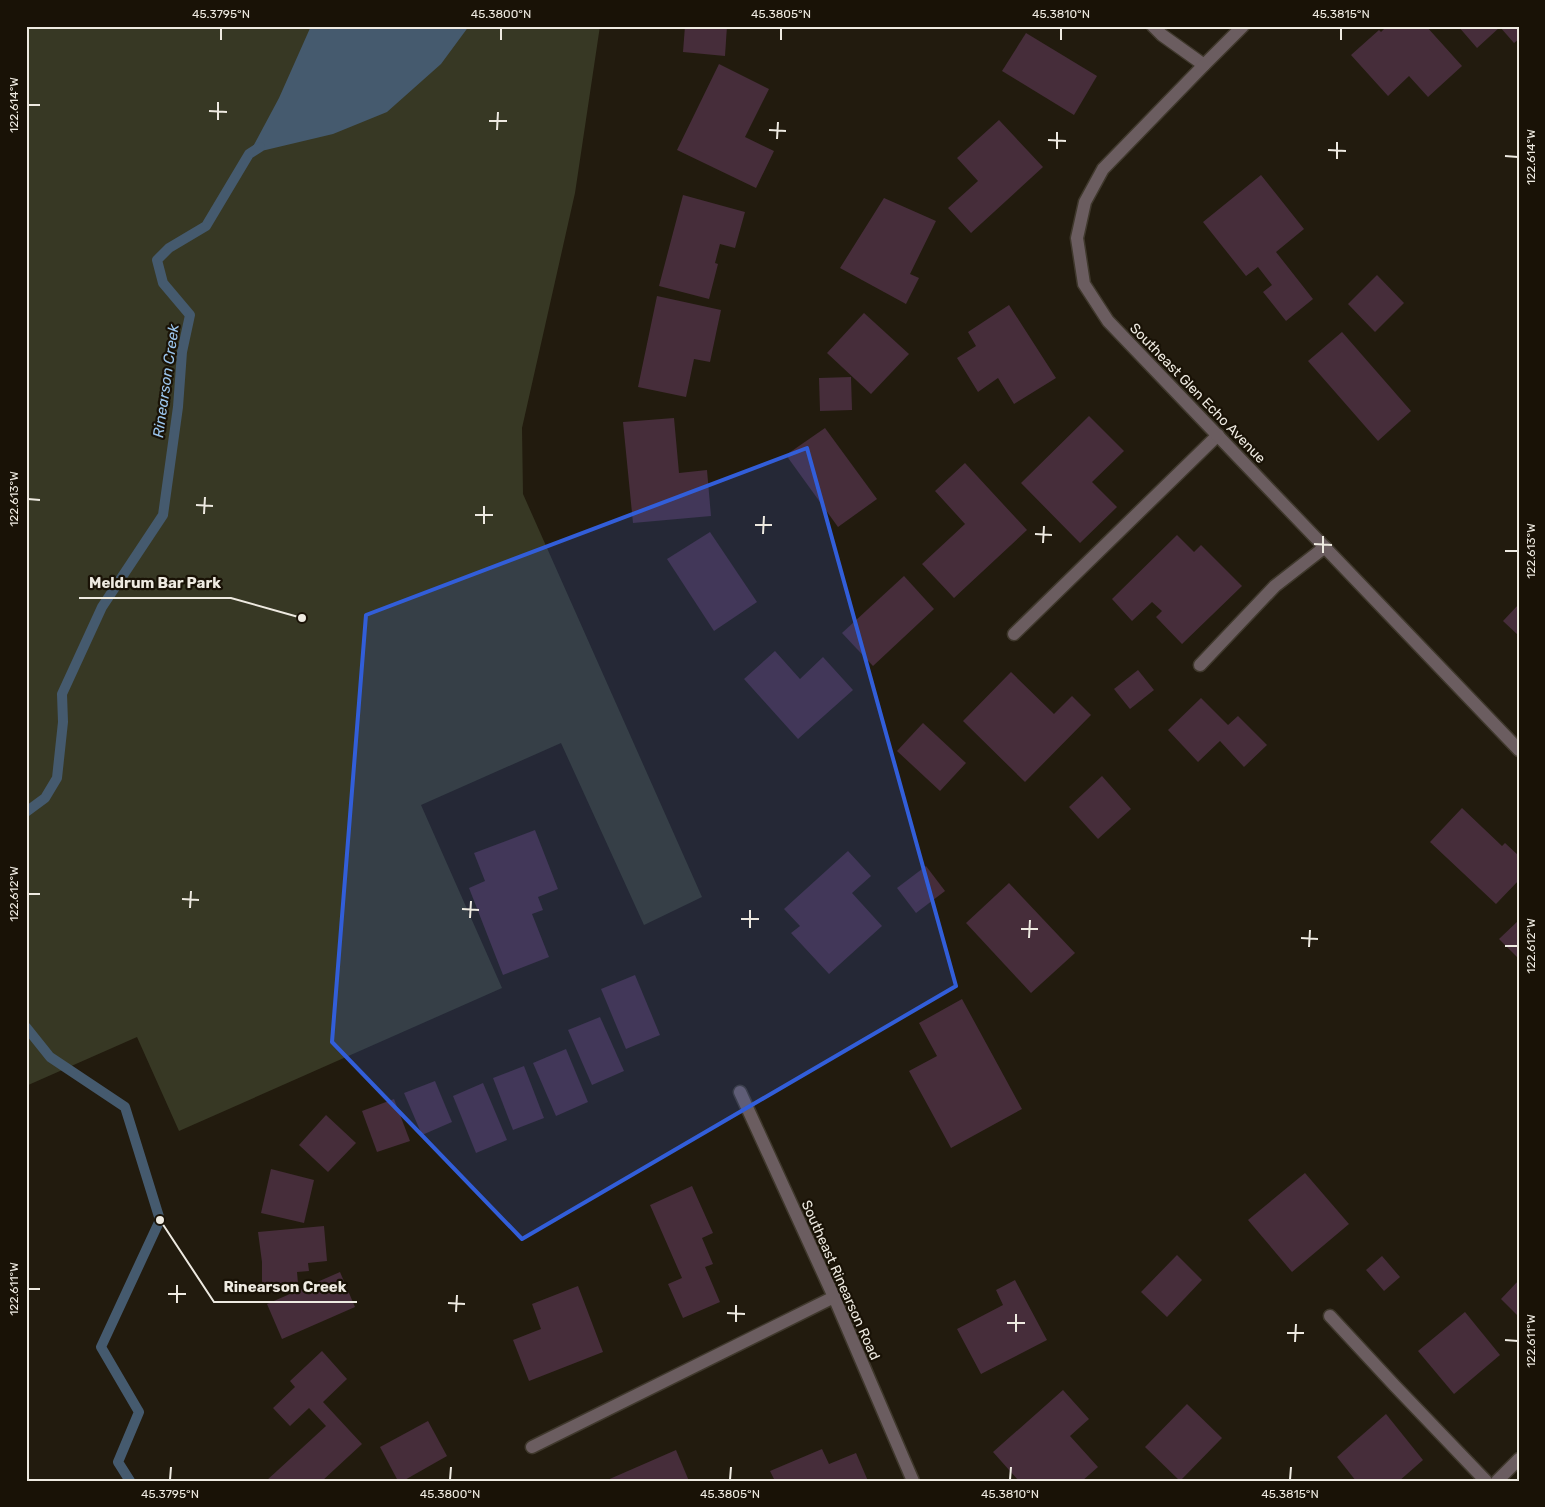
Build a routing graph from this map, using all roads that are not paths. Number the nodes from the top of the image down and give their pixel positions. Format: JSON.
{"nodes":[{"id":1,"x":1153,"y":26,"type":"edge"},
{"id":2,"x":1243,"y":26,"type":"edge"},
{"id":3,"x":1204,"y":65,"type":"junction"},
{"id":4,"x":1218,"y":436,"type":"junction"},
{"id":5,"x":1325,"y":547,"type":"junction"},
{"id":6,"x":1014,"y":634,"type":"dead end"},
{"id":7,"x":1200,"y":665,"type":"dead end"},
{"id":8,"x":1519,"y":750,"type":"edge"},
{"id":9,"x":740,"y":1092,"type":"dead end"},
{"id":10,"x":834,"y":1297,"type":"junction"},
{"id":11,"x":1330,"y":1316,"type":"dead end"},
{"id":12,"x":532,"y":1447,"type":"dead end"},
{"id":13,"x":1519,"y":1459,"type":"edge"},
{"id":14,"x":912,"y":1481,"type":"edge"},
{"id":15,"x":1486,"y":1481,"type":"edge"},
{"id":16,"x":1497,"y":1481,"type":"edge"}],
"edges":[{"from":1,"to":3,"type":"street"},
{"from":2,"to":3,"type":"street","name":"Southeast Glen Echo Avenue"},
{"from":3,"to":4,"type":"street","name":"Southeast Glen Echo Avenue"},
{"from":4,"to":5,"type":"street","name":"Southeast Glen Echo Avenue"},
{"from":4,"to":6,"type":"street"},
{"from":5,"to":7,"type":"street"},
{"from":5,"to":8,"type":"street","name":"Southeast Glen Echo Avenue"},
{"from":9,"to":10,"type":"street","name":"Southeast Rinearson Road"},
{"from":10,"to":12,"type":"street"},
{"from":10,"to":14,"type":"street","name":"Southeast Rinearson Road"},
{"from":11,"to":15,"type":"street"},
{"from":13,"to":16,"type":"street"}]}
